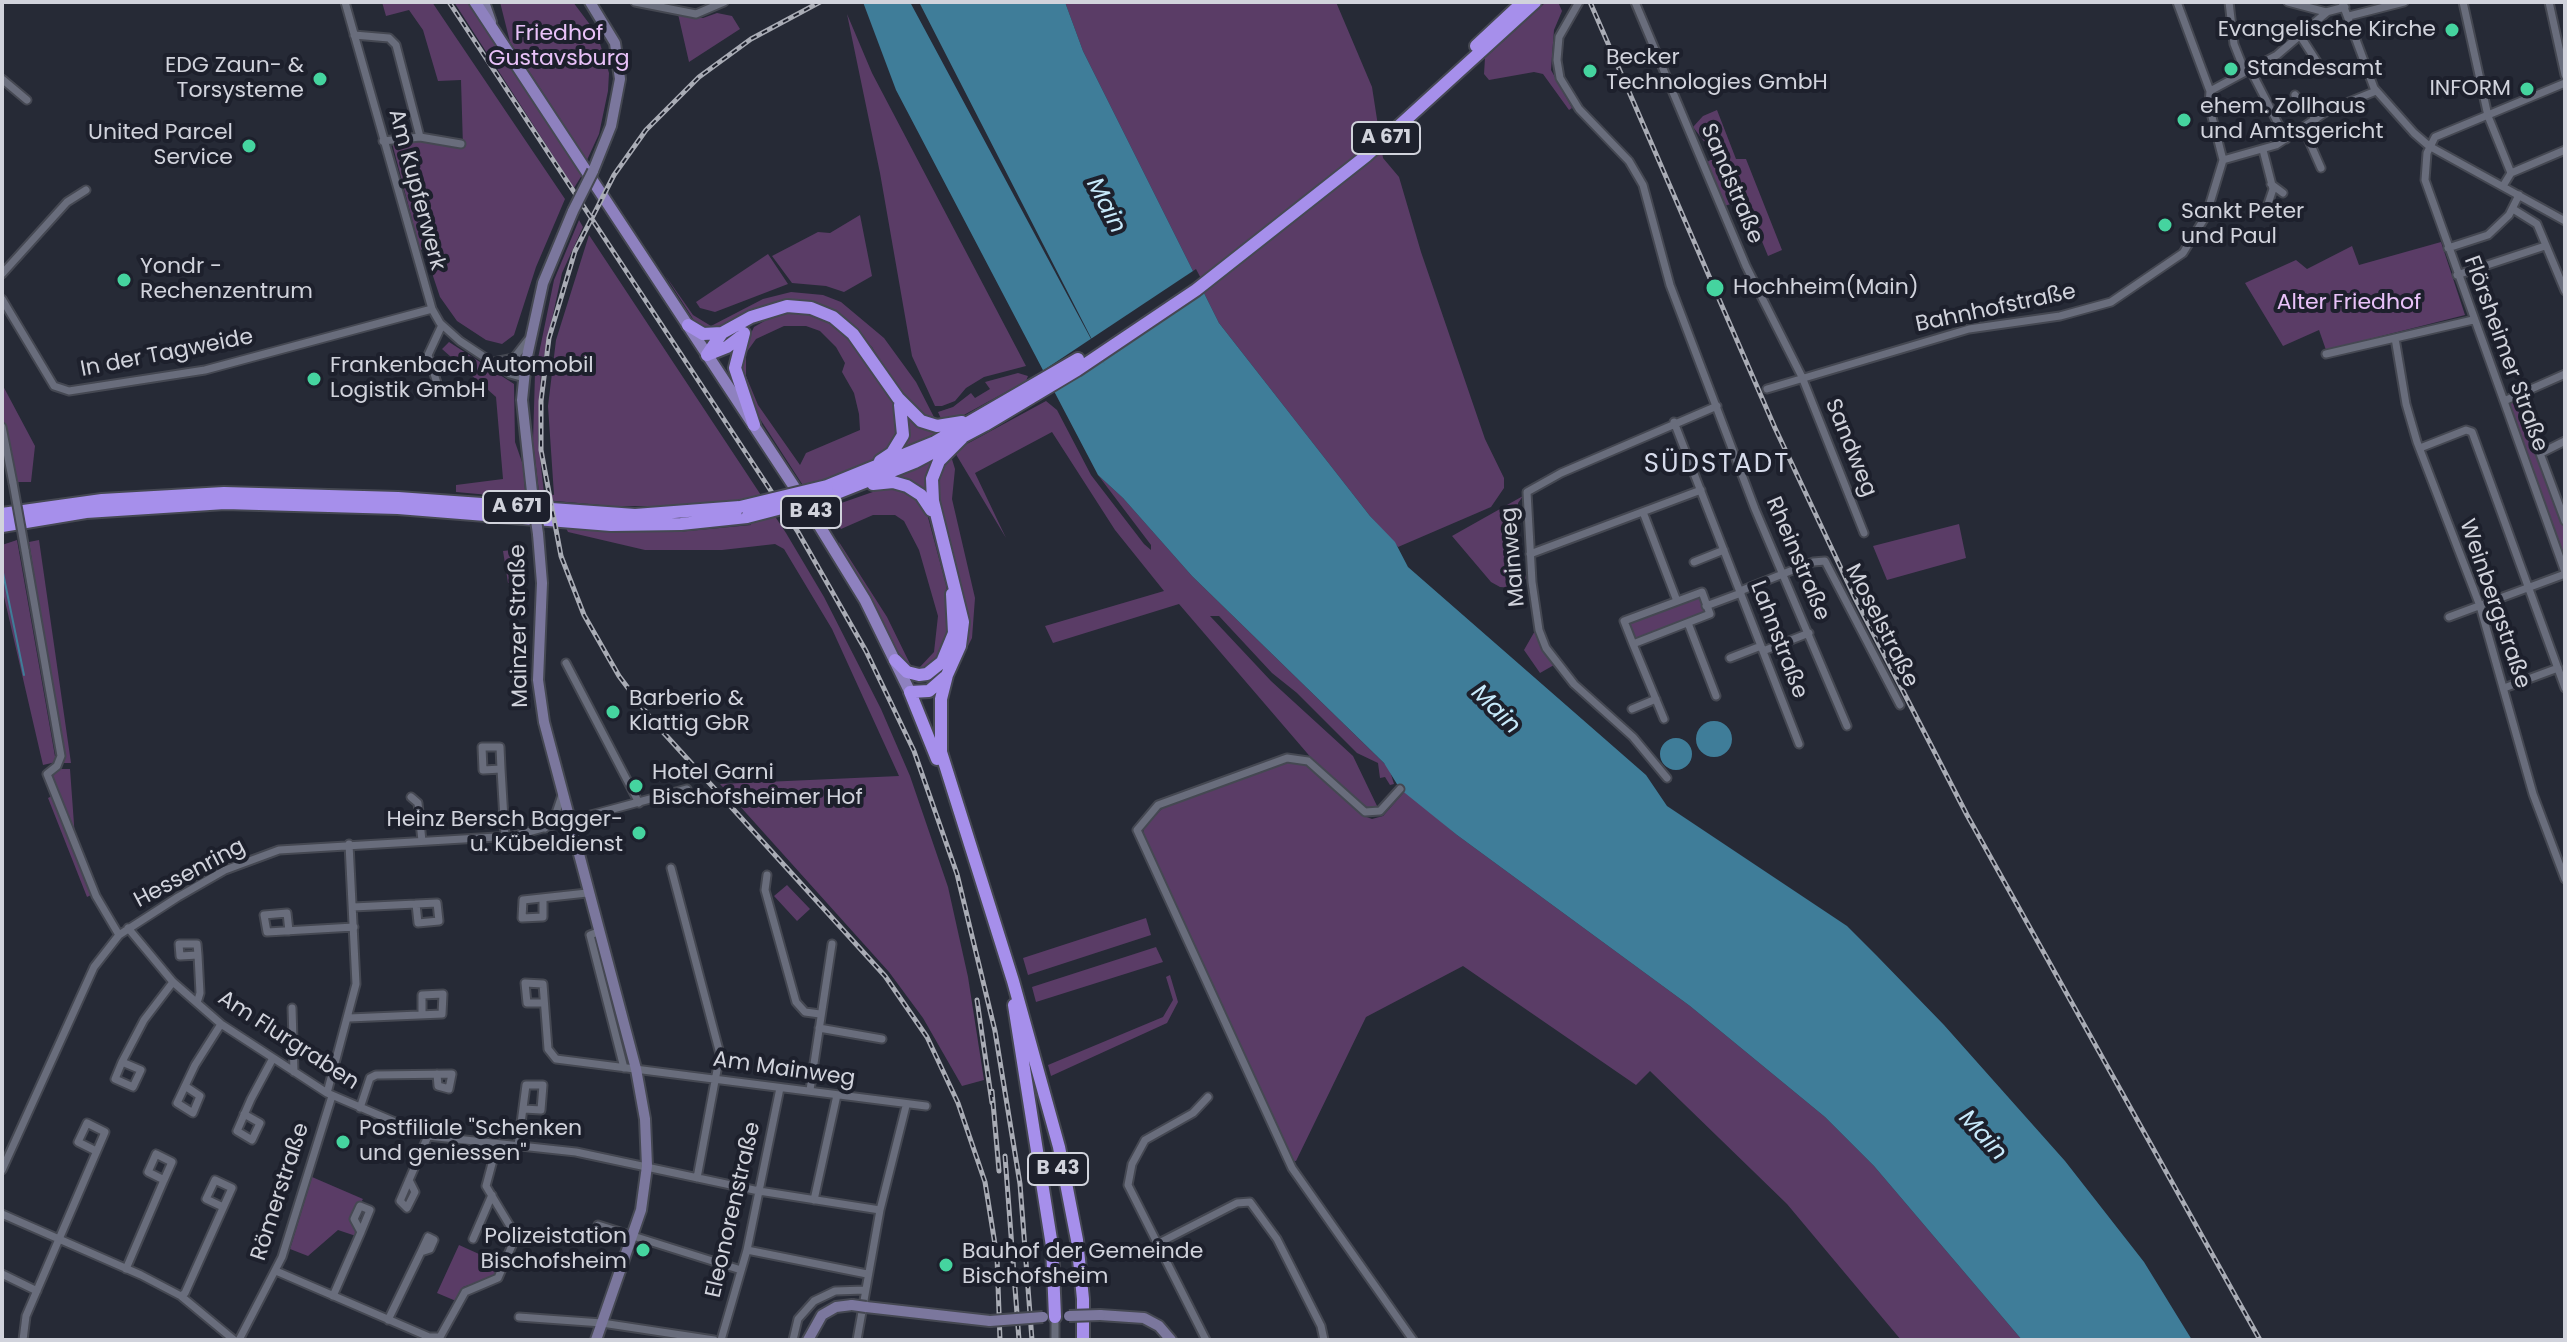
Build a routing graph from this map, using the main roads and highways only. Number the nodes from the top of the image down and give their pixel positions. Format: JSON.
{"nodes":[{"id":1,"x":475,"y":2,"type":"edge"},
{"id":2,"x":484,"y":2,"type":"edge"},
{"id":3,"x":590,"y":2,"type":"edge"},
{"id":4,"x":1523,"y":2,"type":"edge"},
{"id":5,"x":1535,"y":2,"type":"edge"},
{"id":6,"x":495,"y":31,"type":"junction"},
{"id":7,"x":765,"y":312,"type":"junction"},
{"id":8,"x":688,"y":325,"type":"junction"},
{"id":9,"x":722,"y":333,"type":"junction"},
{"id":10,"x":744,"y":333,"type":"junction"},
{"id":11,"x":707,"y":355,"type":"junction"},
{"id":12,"x":1033,"y":392,"type":"junction"},
{"id":13,"x":898,"y":398,"type":"junction"},
{"id":14,"x":980,"y":418,"type":"junction"},
{"id":15,"x":754,"y":425,"type":"junction"},
{"id":16,"x":962,"y":438,"type":"junction"},
{"id":17,"x":856,"y":481,"type":"junction"},
{"id":18,"x":744,"y":512,"type":"junction"},
{"id":19,"x":2,"y":514,"type":"edge"},
{"id":20,"x":2,"y":526,"type":"edge"},
{"id":21,"x":895,"y":660,"type":"junction"},
{"id":22,"x":927,"y":674,"type":"junction"},
{"id":23,"x":947,"y":675,"type":"junction"},
{"id":24,"x":910,"y":692,"type":"junction"},
{"id":25,"x":942,"y":771,"type":"junction"},
{"id":26,"x":956,"y":802,"type":"junction"},
{"id":27,"x":1013,"y":1002,"type":"junction"},
{"id":28,"x":1049,"y":1317,"type":"junction"},
{"id":29,"x":596,"y":1340,"type":"edge"},
{"id":30,"x":808,"y":1340,"type":"edge"},
{"id":31,"x":1080,"y":1340,"type":"edge"},
{"id":32,"x":1171,"y":1340,"type":"edge"}],
"edges":[{"from":1,"to":6,"type":"main road","number":"B 43"},
{"from":2,"to":6,"type":"main road"},
{"from":3,"to":29,"type":"main road","name":"Mainzer Straße","bridge":true},
{"from":4,"to":12,"type":"highway","number":"A 671"},
{"from":5,"to":12,"type":"highway","number":"A 671"},
{"from":6,"to":8,"type":"main road","number":"B 43"},
{"from":7,"to":9,"type":"highway"},
{"from":7,"to":10,"type":"highway"},
{"from":7,"to":13,"type":"highway"},
{"from":8,"to":9,"type":"highway"},
{"from":8,"to":11,"type":"main road","number":"B 43"},
{"from":9,"to":11,"type":"highway"},
{"from":10,"to":11,"type":"highway"},
{"from":10,"to":15,"type":"highway"},
{"from":11,"to":15,"type":"main road","number":"B 43"},
{"from":12,"to":14,"type":"highway","number":"A 671"},
{"from":12,"to":16,"type":"highway","number":"A 671"},
{"from":13,"to":14,"type":"highway"},
{"from":13,"to":17,"type":"highway"},
{"from":14,"to":17,"type":"highway","number":"A 671"},
{"from":15,"to":21,"type":"main road","number":"B 43"},
{"from":16,"to":17,"type":"highway","number":"A 671"},
{"from":16,"to":23,"type":"highway"},
{"from":17,"to":18,"type":"highway","number":"A 671","bridge":true},
{"from":17,"to":22,"type":"highway"},
{"from":18,"to":19,"type":"highway","number":"A 671"},
{"from":18,"to":20,"type":"highway","number":"A 671"},
{"from":21,"to":22,"type":"highway"},
{"from":21,"to":24,"type":"main road","number":"B 43"},
{"from":22,"to":24,"type":"highway"},
{"from":23,"to":24,"type":"highway"},
{"from":23,"to":26,"type":"highway"},
{"from":24,"to":25,"type":"highway","number":"B 43"},
{"from":25,"to":26,"type":"highway","number":"B 43"},
{"from":25,"to":27,"type":"highway","number":"B 43"},
{"from":26,"to":31,"type":"highway","number":"B 43"},
{"from":27,"to":28,"type":"highway"},
{"from":27,"to":31,"type":"highway","number":"B 43"},
{"from":28,"to":30,"type":"main road","bridge":true},
{"from":28,"to":32,"type":"main road","bridge":true}]}
